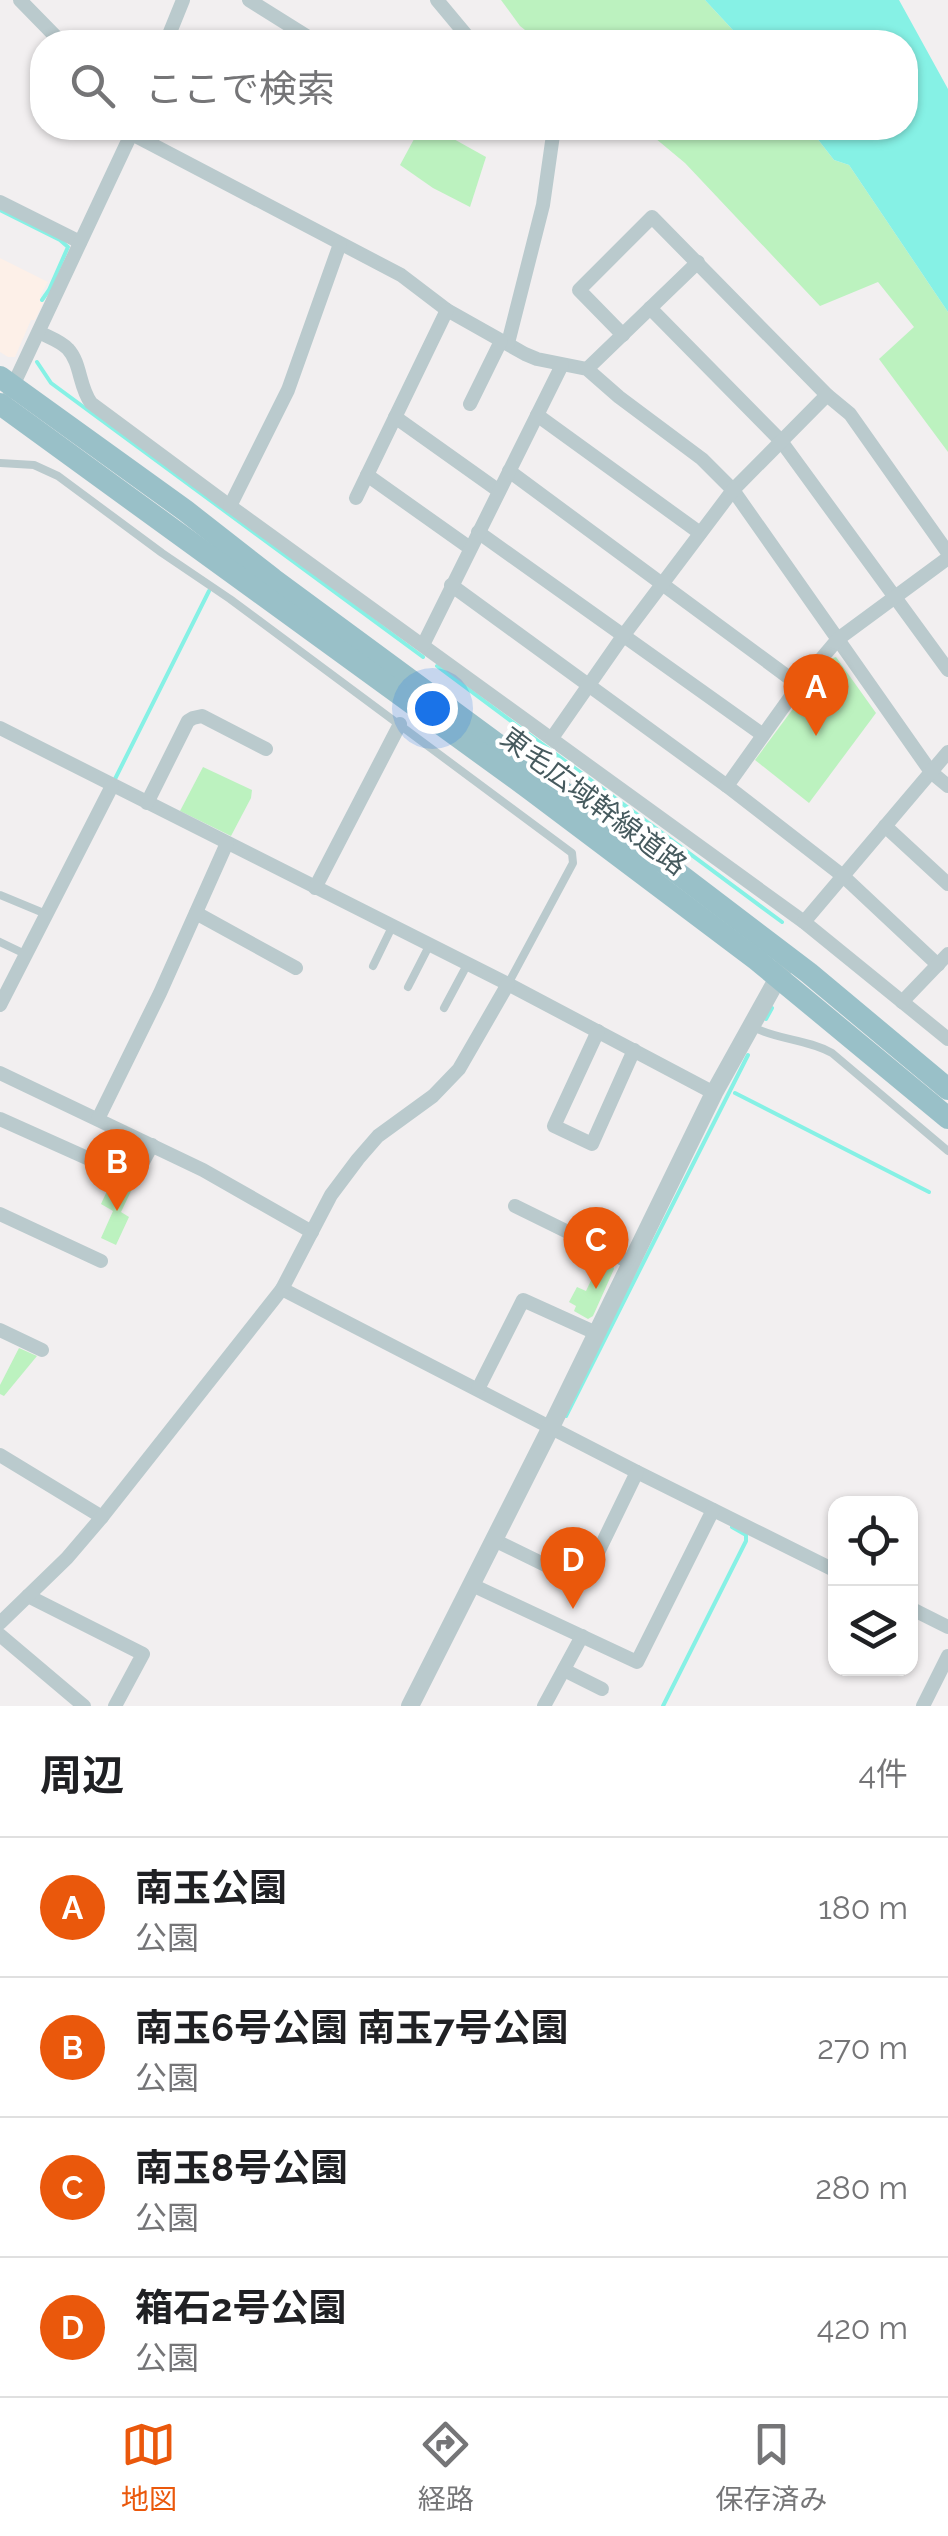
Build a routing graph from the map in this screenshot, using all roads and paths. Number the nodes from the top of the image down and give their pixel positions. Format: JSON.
{"nodes":[{"id":1,"x":20,"y":0,"type":"edge"},
{"id":2,"x":182,"y":0,"type":"edge"},
{"id":3,"x":249,"y":0,"type":"edge"},
{"id":4,"x":437,"y":0,"type":"edge"},
{"id":5,"x":49,"y":30,"type":"edge"},
{"id":6,"x":171,"y":30,"type":"edge"},
{"id":7,"x":297,"y":30,"type":"edge"},
{"id":8,"x":462,"y":30,"type":"edge"},
{"id":9,"x":129,"y":140,"type":"edge"},
{"id":10,"x":149,"y":140,"type":"edge"},
{"id":11,"x":552,"y":140,"type":"edge"},
{"id":12,"x":0,"y":202,"type":"edge"},
{"id":13,"x":80,"y":242,"type":"junction"},
{"id":14,"x":340,"y":244,"type":"junction"},
{"id":15,"x":698,"y":262,"type":"junction"},
{"id":16,"x":650,"y":308,"type":"junction"},
{"id":17,"x":447,"y":310,"type":"junction"},
{"id":18,"x":39,"y":332,"type":"junction"},
{"id":19,"x":623,"y":335,"type":"junction"},
{"id":20,"x":504,"y":342,"type":"junction"},
{"id":21,"x":562,"y":365,"type":"junction"},
{"id":22,"x":587,"y":369,"type":"junction"},
{"id":23,"x":826,"y":395,"type":"junction"},
{"id":24,"x":3,"y":398,"type":"edge"},
{"id":25,"x":470,"y":404,"type":"dead end"},
{"id":26,"x":537,"y":414,"type":"junction"},
{"id":27,"x":396,"y":417,"type":"junction"},
{"id":28,"x":782,"y":441,"type":"junction"},
{"id":29,"x":0,"y":463,"type":"edge"},
{"id":30,"x":509,"y":470,"type":"junction"},
{"id":31,"x":367,"y":474,"type":"junction"},
{"id":32,"x":734,"y":490,"type":"junction"},
{"id":33,"x":499,"y":491,"type":"junction"},
{"id":34,"x":356,"y":498,"type":"dead end"},
{"id":35,"x":230,"y":506,"type":"junction"},
{"id":36,"x":478,"y":532,"type":"junction"},
{"id":37,"x":700,"y":534,"type":"junction"},
{"id":38,"x":470,"y":548,"type":"junction"},
{"id":39,"x":948,"y":555,"type":"edge"},
{"id":40,"x":662,"y":584,"type":"junction"},
{"id":41,"x":451,"y":585,"type":"junction"},
{"id":42,"x":896,"y":598,"type":"junction"},
{"id":43,"x":624,"y":636,"type":"junction"},
{"id":44,"x":838,"y":639,"type":"junction"},
{"id":45,"x":423,"y":645,"type":"junction"},
{"id":46,"x":948,"y":670,"type":"edge"},
{"id":47,"x":799,"y":685,"type":"junction"},
{"id":48,"x":590,"y":686,"type":"junction"},
{"id":49,"x":400,"y":724,"type":"junction"},
{"id":50,"x":0,"y":728,"type":"edge"},
{"id":51,"x":763,"y":736,"type":"junction"},
{"id":52,"x":552,"y":738,"type":"junction"},
{"id":53,"x":266,"y":749,"type":"dead end"},
{"id":54,"x":948,"y":752,"type":"edge"},
{"id":55,"x":932,"y":772,"type":"junction"},
{"id":56,"x":112,"y":786,"type":"junction"},
{"id":57,"x":726,"y":786,"type":"junction"},
{"id":58,"x":948,"y":786,"type":"edge"},
{"id":59,"x":147,"y":803,"type":"junction"},
{"id":60,"x":885,"y":826,"type":"junction"},
{"id":61,"x":228,"y":843,"type":"junction"},
{"id":62,"x":843,"y":876,"type":"junction"},
{"id":63,"x":948,"y":884,"type":"edge"},
{"id":64,"x":315,"y":888,"type":"junction"},
{"id":65,"x":0,"y":895,"type":"edge"},
{"id":66,"x":196,"y":913,"type":"junction"},
{"id":67,"x":46,"y":914,"type":"junction"},
{"id":68,"x":804,"y":922,"type":"junction"},
{"id":69,"x":392,"y":927,"type":"junction"},
{"id":70,"x":0,"y":942,"type":"edge"},
{"id":71,"x":430,"y":946,"type":"junction"},
{"id":72,"x":25,"y":954,"type":"junction"},
{"id":73,"x":943,"y":960,"type":"edge"},
{"id":74,"x":467,"y":965,"type":"junction"},
{"id":75,"x":373,"y":966,"type":"dead end"},
{"id":76,"x":296,"y":968,"type":"dead end"},
{"id":77,"x":784,"y":968,"type":"junction"},
{"id":78,"x":508,"y":984,"type":"junction"},
{"id":79,"x":408,"y":987,"type":"dead end"},
{"id":80,"x":902,"y":1002,"type":"junction"},
{"id":81,"x":0,"y":1005,"type":"edge"},
{"id":82,"x":444,"y":1008,"type":"dead end"},
{"id":83,"x":752,"y":1027,"type":"junction"},
{"id":84,"x":598,"y":1031,"type":"junction"},
{"id":85,"x":948,"y":1038,"type":"edge"},
{"id":86,"x":634,"y":1050,"type":"junction"},
{"id":87,"x":0,"y":1073,"type":"edge"},
{"id":88,"x":948,"y":1089,"type":"edge"},
{"id":89,"x":714,"y":1093,"type":"junction"},
{"id":90,"x":948,"y":1118,"type":"edge"},
{"id":91,"x":0,"y":1119,"type":"edge"},
{"id":92,"x":98,"y":1119,"type":"junction"},
{"id":93,"x":152,"y":1145,"type":"junction"},
{"id":94,"x":948,"y":1151,"type":"edge"},
{"id":95,"x":515,"y":1206,"type":"dead end"},
{"id":96,"x":0,"y":1214,"type":"edge"},
{"id":97,"x":312,"y":1232,"type":"junction"},
{"id":98,"x":101,"y":1261,"type":"dead end"},
{"id":99,"x":631,"y":1263,"type":"junction"},
{"id":100,"x":282,"y":1289,"type":"junction"},
{"id":101,"x":0,"y":1330,"type":"edge"},
{"id":102,"x":596,"y":1333,"type":"junction"},
{"id":103,"x":42,"y":1350,"type":"dead end"},
{"id":104,"x":478,"y":1389,"type":"junction"},
{"id":105,"x":551,"y":1427,"type":"junction"},
{"id":106,"x":0,"y":1454,"type":"edge"},
{"id":107,"x":638,"y":1472,"type":"junction"},
{"id":108,"x":713,"y":1510,"type":"junction"},
{"id":109,"x":102,"y":1518,"type":"junction"},
{"id":110,"x":494,"y":1540,"type":"junction"},
{"id":111,"x":828,"y":1567,"type":"edge"},
{"id":112,"x":472,"y":1585,"type":"junction"},
{"id":113,"x":28,"y":1596,"type":"junction"},
{"id":114,"x":918,"y":1612,"type":"edge"},
{"id":115,"x":0,"y":1623,"type":"edge"},
{"id":116,"x":948,"y":1627,"type":"edge"},
{"id":117,"x":0,"y":1634,"type":"edge"},
{"id":118,"x":582,"y":1636,"type":"junction"},
{"id":119,"x":948,"y":1656,"type":"edge"},
{"id":120,"x":564,"y":1670,"type":"junction"},
{"id":121,"x":602,"y":1690,"type":"dead end"},
{"id":122,"x":84,"y":1706,"type":"edge"},
{"id":123,"x":116,"y":1706,"type":"edge"},
{"id":124,"x":410,"y":1706,"type":"edge"},
{"id":125,"x":544,"y":1706,"type":"edge"},
{"id":126,"x":923,"y":1706,"type":"edge"}],
"edges":[{"from":1,"to":5,"type":"street"},
{"from":2,"to":6,"type":"street"},
{"from":3,"to":7,"type":"street"},
{"from":4,"to":8,"type":"street"},
{"from":9,"to":13,"type":"street"},
{"from":10,"to":14,"type":"street"},
{"from":11,"to":20,"type":"street"},
{"from":12,"to":13,"type":"street"},
{"from":13,"to":18,"type":"street"},
{"from":14,"to":17,"type":"street"},
{"from":14,"to":35,"type":"street"},
{"from":15,"to":16,"type":"street"},
{"from":15,"to":19,"type":"street"},
{"from":15,"to":23,"type":"street"},
{"from":16,"to":19,"type":"street"},
{"from":16,"to":28,"type":"street"},
{"from":17,"to":20,"type":"street"},
{"from":17,"to":27,"type":"street"},
{"from":18,"to":24,"type":"street"},
{"from":18,"to":35,"type":"street"},
{"from":19,"to":22,"type":"street"},
{"from":20,"to":21,"type":"street"},
{"from":20,"to":25,"type":"street"},
{"from":21,"to":22,"type":"street"},
{"from":21,"to":26,"type":"street"},
{"from":22,"to":32,"type":"street"},
{"from":23,"to":28,"type":"street"},
{"from":23,"to":39,"type":"street"},
{"from":24,"to":77,"type":"highway","name":"東毛広域幹線道路"},
{"from":26,"to":30,"type":"street"},
{"from":26,"to":37,"type":"street"},
{"from":27,"to":31,"type":"street"},
{"from":27,"to":33,"type":"street"},
{"from":28,"to":32,"type":"street"},
{"from":28,"to":42,"type":"street"},
{"from":29,"to":49,"type":"lane"},
{"from":30,"to":33,"type":"street"},
{"from":30,"to":40,"type":"street"},
{"from":31,"to":34,"type":"street"},
{"from":31,"to":38,"type":"street"},
{"from":32,"to":37,"type":"street"},
{"from":32,"to":44,"type":"street"},
{"from":33,"to":36,"type":"street"},
{"from":35,"to":45,"type":"street"},
{"from":36,"to":38,"type":"street"},
{"from":36,"to":43,"type":"street"},
{"from":37,"to":40,"type":"street"},
{"from":38,"to":41,"type":"street"},
{"from":39,"to":42,"type":"street"},
{"from":40,"to":43,"type":"street"},
{"from":40,"to":47,"type":"street"},
{"from":41,"to":45,"type":"street"},
{"from":41,"to":48,"type":"street"},
{"from":42,"to":44,"type":"street"},
{"from":42,"to":46,"type":"street"},
{"from":43,"to":48,"type":"street"},
{"from":43,"to":51,"type":"street"},
{"from":44,"to":47,"type":"street"},
{"from":44,"to":55,"type":"street"},
{"from":45,"to":52,"type":"street"},
{"from":47,"to":51,"type":"street"},
{"from":48,"to":52,"type":"street"},
{"from":48,"to":57,"type":"street"},
{"from":49,"to":64,"type":"street"},
{"from":49,"to":78,"type":"lane"},
{"from":50,"to":56,"type":"street"},
{"from":51,"to":57,"type":"street"},
{"from":52,"to":68,"type":"street"},
{"from":53,"to":59,"type":"street"},
{"from":54,"to":55,"type":"street"},
{"from":55,"to":58,"type":"street"},
{"from":55,"to":60,"type":"street"},
{"from":56,"to":59,"type":"street"},
{"from":56,"to":67,"type":"street"},
{"from":57,"to":62,"type":"street"},
{"from":59,"to":61,"type":"street"},
{"from":60,"to":62,"type":"street"},
{"from":60,"to":63,"type":"street"},
{"from":61,"to":64,"type":"street"},
{"from":61,"to":66,"type":"street"},
{"from":62,"to":68,"type":"street"},
{"from":62,"to":73,"type":"street"},
{"from":64,"to":69,"type":"street"},
{"from":65,"to":67,"type":"lane"},
{"from":66,"to":76,"type":"street"},
{"from":66,"to":92,"type":"street"},
{"from":67,"to":72,"type":"street"},
{"from":68,"to":80,"type":"street"},
{"from":69,"to":71,"type":"street"},
{"from":69,"to":75,"type":"lane"},
{"from":70,"to":72,"type":"lane"},
{"from":71,"to":74,"type":"street"},
{"from":71,"to":79,"type":"lane"},
{"from":72,"to":81,"type":"street"},
{"from":73,"to":80,"type":"street"},
{"from":74,"to":78,"type":"street"},
{"from":74,"to":82,"type":"lane"},
{"from":77,"to":83,"type":"street"},
{"from":77,"to":88,"type":"highway","name":"東毛広域幹線道路"},
{"from":77,"to":90,"type":"highway","name":"東毛広域幹線道路"},
{"from":78,"to":84,"type":"street"},
{"from":78,"to":97,"type":"street"},
{"from":80,"to":85,"type":"street"},
{"from":83,"to":89,"type":"street"},
{"from":83,"to":94,"type":"lane"},
{"from":84,"to":86,"type":"street"},
{"from":84,"to":86,"type":"street"},
{"from":86,"to":89,"type":"street"},
{"from":87,"to":92,"type":"street"},
{"from":89,"to":99,"type":"street"},
{"from":91,"to":93,"type":"street"},
{"from":92,"to":93,"type":"street"},
{"from":93,"to":97,"type":"street"},
{"from":95,"to":99,"type":"street"},
{"from":96,"to":98,"type":"street"},
{"from":97,"to":100,"type":"street"},
{"from":99,"to":102,"type":"street"},
{"from":100,"to":104,"type":"street"},
{"from":100,"to":109,"type":"street"},
{"from":101,"to":103,"type":"street"},
{"from":102,"to":104,"type":"street"},
{"from":102,"to":105,"type":"street"},
{"from":104,"to":105,"type":"street"},
{"from":105,"to":107,"type":"street"},
{"from":105,"to":110,"type":"street"},
{"from":106,"to":109,"type":"street"},
{"from":107,"to":108,"type":"street"},
{"from":107,"to":110,"type":"street"},
{"from":108,"to":111,"type":"street"},
{"from":108,"to":118,"type":"street"},
{"from":109,"to":113,"type":"street"},
{"from":110,"to":112,"type":"street"},
{"from":112,"to":118,"type":"street"},
{"from":112,"to":124,"type":"street"},
{"from":113,"to":115,"type":"street"},
{"from":113,"to":123,"type":"street"},
{"from":114,"to":116,"type":"street"},
{"from":117,"to":122,"type":"street"},
{"from":118,"to":120,"type":"street"},
{"from":119,"to":126,"type":"street"},
{"from":120,"to":121,"type":"street"},
{"from":120,"to":125,"type":"street"}]}
